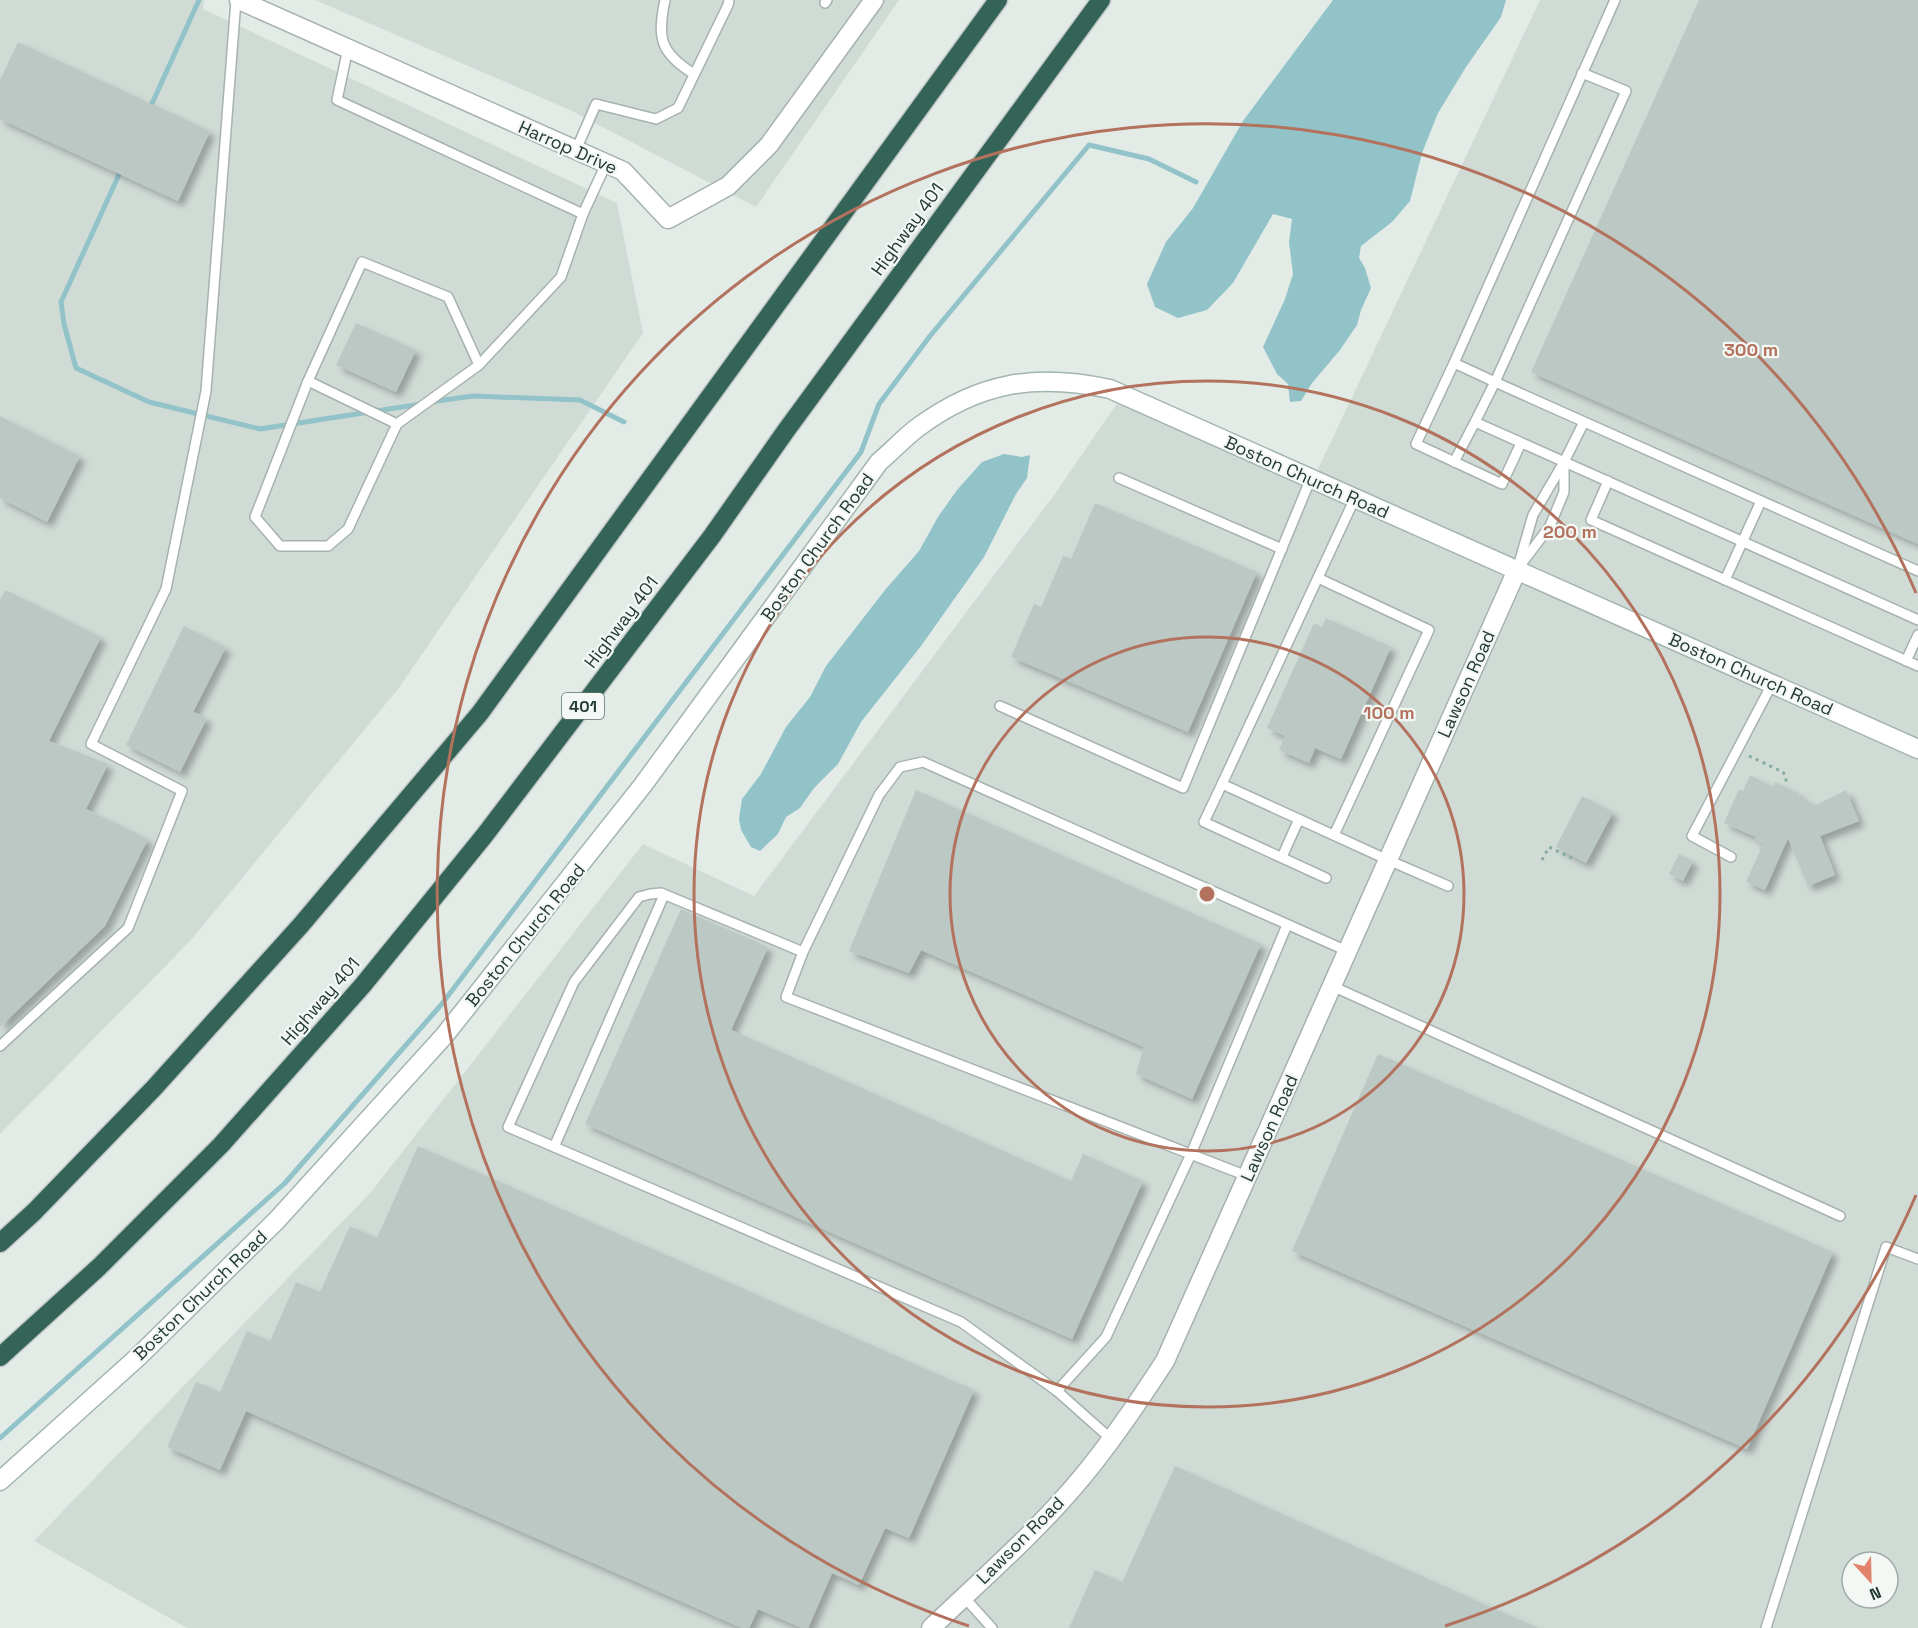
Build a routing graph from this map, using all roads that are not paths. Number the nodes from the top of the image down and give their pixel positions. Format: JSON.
{"nodes":[{"id":1,"x":238,"y":0,"type":"edge"},
{"id":2,"x":664,"y":0,"type":"edge"},
{"id":3,"x":729,"y":0,"type":"edge"},
{"id":4,"x":874,"y":0,"type":"edge"},
{"id":5,"x":998,"y":0,"type":"edge"},
{"id":6,"x":1101,"y":0,"type":"edge"},
{"id":7,"x":1615,"y":0,"type":"edge"},
{"id":8,"x":348,"y":48,"type":"junction"},
{"id":9,"x":1582,"y":73,"type":"junction"},
{"id":10,"x":693,"y":74,"type":"junction"},
{"id":11,"x":576,"y":150,"type":"junction"},
{"id":12,"x":606,"y":164,"type":"junction"},
{"id":13,"x":583,"y":214,"type":"junction"},
{"id":14,"x":1454,"y":363,"type":"junction"},
{"id":15,"x":479,"y":365,"type":"junction"},
{"id":16,"x":309,"y":381,"type":"junction"},
{"id":17,"x":1495,"y":382,"type":"junction"},
{"id":18,"x":1475,"y":422,"type":"junction"},
{"id":19,"x":1584,"y":422,"type":"junction"},
{"id":20,"x":397,"y":424,"type":"junction"},
{"id":21,"x":1521,"y":442,"type":"junction"},
{"id":22,"x":1454,"y":462,"type":"junction"},
{"id":23,"x":1564,"y":462,"type":"junction"},
{"id":24,"x":1119,"y":478,"type":"dead end"},
{"id":25,"x":1311,"y":478,"type":"junction"},
{"id":26,"x":1608,"y":481,"type":"junction"},
{"id":27,"x":1355,"y":498,"type":"junction"},
{"id":28,"x":1761,"y":501,"type":"junction"},
{"id":29,"x":1743,"y":541,"type":"junction"},
{"id":30,"x":1282,"y":549,"type":"junction"},
{"id":31,"x":1517,"y":570,"type":"junction"},
{"id":32,"x":1918,"y":572,"type":"edge"},
{"id":33,"x":1318,"y":578,"type":"junction"},
{"id":34,"x":1725,"y":580,"type":"junction"},
{"id":35,"x":1918,"y":620,"type":"edge"},
{"id":36,"x":1918,"y":635,"type":"edge"},
{"id":37,"x":1906,"y":661,"type":"junction"},
{"id":38,"x":1918,"y":666,"type":"edge"},
{"id":39,"x":1772,"y":684,"type":"junction"},
{"id":40,"x":1000,"y":706,"type":"dead end"},
{"id":41,"x":1918,"y":749,"type":"edge"},
{"id":42,"x":1222,"y":784,"type":"junction"},
{"id":43,"x":1299,"y":819,"type":"junction"},
{"id":44,"x":1334,"y":835,"type":"junction"},
{"id":45,"x":1282,"y":857,"type":"junction"},
{"id":46,"x":1731,"y":857,"type":"dead end"},
{"id":47,"x":1388,"y":860,"type":"junction"},
{"id":48,"x":1326,"y":878,"type":"dead end"},
{"id":49,"x":1448,"y":886,"type":"dead end"},
{"id":50,"x":664,"y":895,"type":"junction"},
{"id":51,"x":1287,"y":925,"type":"junction"},
{"id":52,"x":1347,"y":951,"type":"junction"},
{"id":53,"x":803,"y":952,"type":"junction"},
{"id":54,"x":1332,"y":986,"type":"junction"},
{"id":55,"x":0,"y":1046,"type":"edge"},
{"id":56,"x":554,"y":1147,"type":"junction"},
{"id":57,"x":1191,"y":1154,"type":"junction"},
{"id":58,"x":1247,"y":1176,"type":"junction"},
{"id":59,"x":1840,"y":1216,"type":"dead end"},
{"id":60,"x":0,"y":1243,"type":"edge"},
{"id":61,"x":1918,"y":1259,"type":"edge"},
{"id":62,"x":0,"y":1357,"type":"edge"},
{"id":63,"x":1057,"y":1390,"type":"junction"},
{"id":64,"x":1111,"y":1439,"type":"junction"},
{"id":65,"x":0,"y":1481,"type":"edge"},
{"id":66,"x":964,"y":1597,"type":"junction"},
{"id":67,"x":931,"y":1628,"type":"edge"},
{"id":68,"x":992,"y":1628,"type":"edge"},
{"id":69,"x":1766,"y":1628,"type":"edge"}],
"edges":[{"from":1,"to":8,"type":"street","name":"Harrop Drive"},
{"from":1,"to":55,"type":"lane"},
{"from":2,"to":10,"type":"lane"},
{"from":3,"to":10,"type":"lane"},
{"from":4,"to":12,"type":"street","name":"Harrop Drive"},
{"from":5,"to":60,"type":"highway"},
{"from":6,"to":62,"type":"highway","name":"Highway 401","number":"401"},
{"from":7,"to":9,"type":"lane"},
{"from":8,"to":11,"type":"street","name":"Harrop Drive"},
{"from":8,"to":13,"type":"lane"},
{"from":9,"to":14,"type":"lane"},
{"from":9,"to":17,"type":"lane"},
{"from":10,"to":11,"type":"lane"},
{"from":11,"to":12,"type":"street","name":"Harrop Drive"},
{"from":12,"to":13,"type":"lane"},
{"from":13,"to":15,"type":"lane"},
{"from":14,"to":17,"type":"lane"},
{"from":14,"to":22,"type":"lane"},
{"from":15,"to":16,"type":"lane"},
{"from":15,"to":20,"type":"lane"},
{"from":16,"to":20,"type":"lane"},
{"from":16,"to":20,"type":"lane"},
{"from":17,"to":18,"type":"lane"},
{"from":17,"to":19,"type":"lane"},
{"from":18,"to":21,"type":"lane"},
{"from":18,"to":22,"type":"lane"},
{"from":19,"to":23,"type":"lane"},
{"from":19,"to":28,"type":"lane"},
{"from":21,"to":22,"type":"lane"},
{"from":21,"to":23,"type":"lane"},
{"from":23,"to":26,"type":"lane"},
{"from":23,"to":31,"type":"lane"},
{"from":23,"to":31,"type":"lane"},
{"from":24,"to":30,"type":"lane"},
{"from":25,"to":27,"type":"street","name":"Boston Church Road"},
{"from":25,"to":30,"type":"lane"},
{"from":25,"to":65,"type":"street","name":"Boston Church Road"},
{"from":26,"to":29,"type":"lane"},
{"from":26,"to":34,"type":"lane"},
{"from":27,"to":31,"type":"street","name":"Boston Church Road"},
{"from":27,"to":33,"type":"lane"},
{"from":28,"to":29,"type":"lane"},
{"from":28,"to":32,"type":"lane"},
{"from":29,"to":34,"type":"lane"},
{"from":29,"to":35,"type":"lane"},
{"from":30,"to":40,"type":"lane"},
{"from":31,"to":39,"type":"street","name":"Boston Church Road"},
{"from":31,"to":47,"type":"street","name":"Lawson Road"},
{"from":33,"to":42,"type":"lane"},
{"from":33,"to":44,"type":"lane"},
{"from":34,"to":37,"type":"lane"},
{"from":36,"to":37,"type":"lane"},
{"from":37,"to":38,"type":"lane"},
{"from":39,"to":41,"type":"street","name":"Boston Church Road"},
{"from":39,"to":46,"type":"lane"},
{"from":42,"to":43,"type":"lane"},
{"from":42,"to":45,"type":"lane"},
{"from":43,"to":44,"type":"lane"},
{"from":43,"to":45,"type":"lane"},
{"from":44,"to":47,"type":"lane"},
{"from":45,"to":48,"type":"lane"},
{"from":47,"to":49,"type":"lane"},
{"from":47,"to":52,"type":"street","name":"Lawson Road"},
{"from":50,"to":53,"type":"lane"},
{"from":50,"to":56,"type":"lane"},
{"from":50,"to":56,"type":"lane"},
{"from":51,"to":52,"type":"lane"},
{"from":51,"to":53,"type":"lane"},
{"from":51,"to":57,"type":"lane"},
{"from":52,"to":54,"type":"street","name":"Lawson Road"},
{"from":53,"to":57,"type":"lane"},
{"from":54,"to":58,"type":"street","name":"Lawson Road"},
{"from":54,"to":59,"type":"lane"},
{"from":56,"to":63,"type":"lane"},
{"from":57,"to":58,"type":"lane"},
{"from":57,"to":63,"type":"lane"},
{"from":58,"to":64,"type":"street","name":"Lawson Road"},
{"from":61,"to":69,"type":"lane"},
{"from":63,"to":64,"type":"lane"},
{"from":64,"to":66,"type":"street","name":"Lawson Road"},
{"from":66,"to":67,"type":"street","name":"Lawson Road"},
{"from":66,"to":68,"type":"lane"}]}
